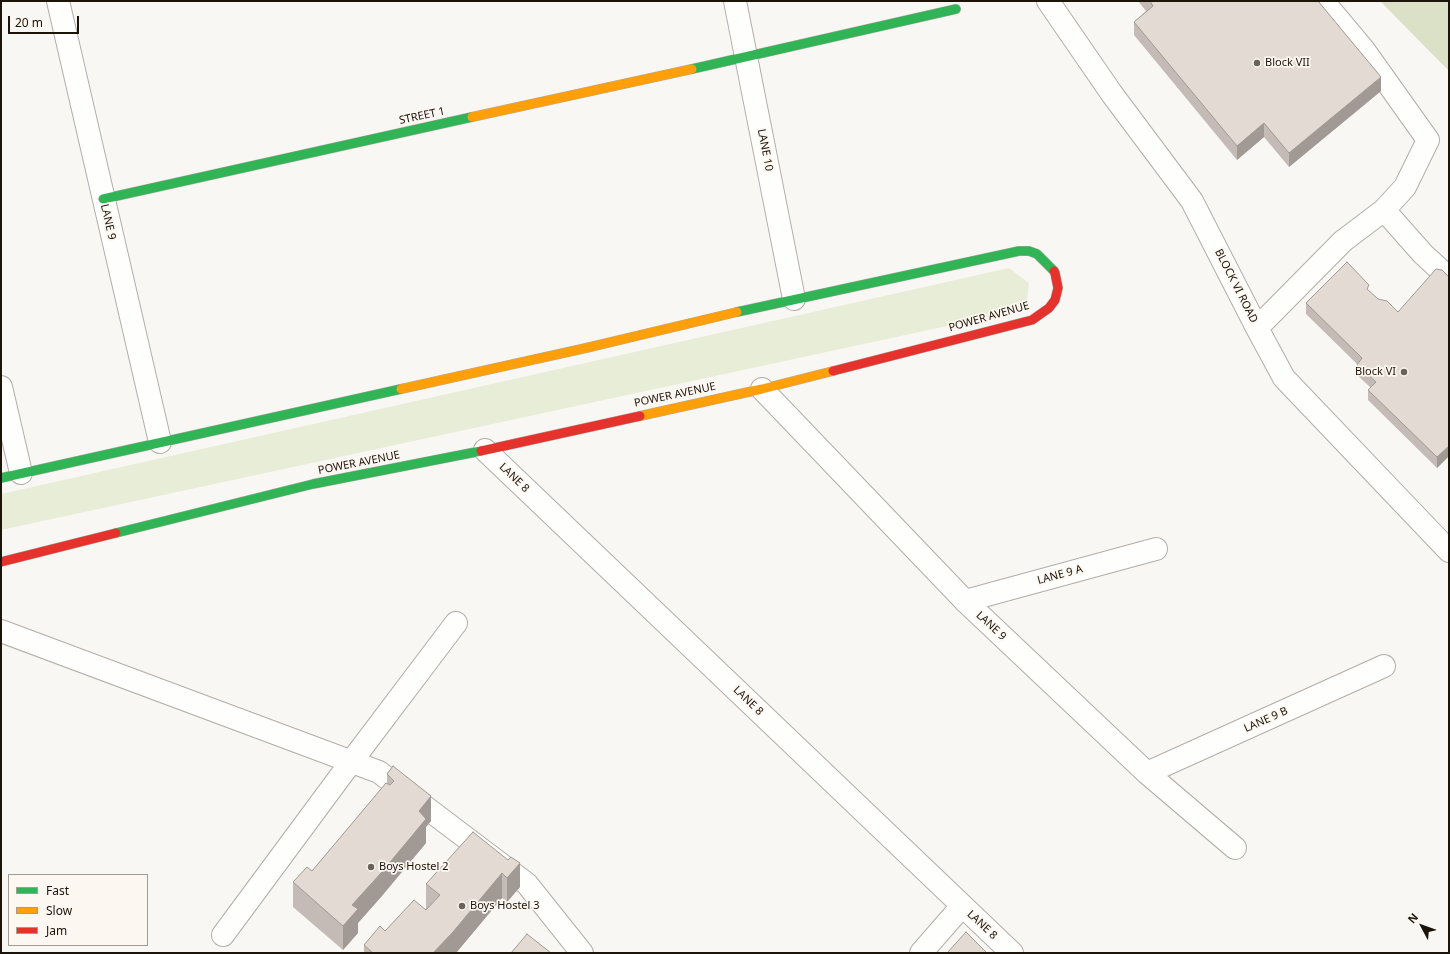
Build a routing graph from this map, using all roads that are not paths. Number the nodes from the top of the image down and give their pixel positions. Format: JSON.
{"nodes":[{"id":1,"x":58,"y":1,"type":"edge"},
{"id":2,"x":735,"y":1,"type":"edge"},
{"id":3,"x":1048,"y":1,"type":"edge"},
{"id":4,"x":1323,"y":1,"type":"edge"},
{"id":5,"x":956,"y":9,"type":"dead end"},
{"id":6,"x":746,"y":57,"type":"junction"},
{"id":7,"x":103,"y":199,"type":"junction"},
{"id":8,"x":1384,"y":210,"type":"junction"},
{"id":9,"x":1449,"y":278,"type":"edge"},
{"id":10,"x":794,"y":299,"type":"junction"},
{"id":11,"x":1257,"y":328,"type":"junction"},
{"id":12,"x":1,"y":387,"type":"edge"},
{"id":13,"x":762,"y":389,"type":"junction"},
{"id":14,"x":160,"y":442,"type":"junction"},
{"id":15,"x":484,"y":450,"type":"junction"},
{"id":16,"x":11,"y":475,"type":"edge"},
{"id":17,"x":1156,"y":550,"type":"dead end"},
{"id":18,"x":1449,"y":551,"type":"edge"},
{"id":19,"x":1,"y":562,"type":"edge"},
{"id":20,"x":965,"y":601,"type":"junction"},
{"id":21,"x":456,"y":623,"type":"dead end"},
{"id":22,"x":1,"y":630,"type":"edge"},
{"id":23,"x":1384,"y":666,"type":"dead end"},
{"id":24,"x":351,"y":762,"type":"junction"},
{"id":25,"x":1147,"y":773,"type":"junction"},
{"id":26,"x":1235,"y":848,"type":"dead end"},
{"id":27,"x":962,"y":906,"type":"junction"},
{"id":28,"x":223,"y":935,"type":"dead end"},
{"id":29,"x":582,"y":953,"type":"edge"},
{"id":30,"x":921,"y":953,"type":"edge"},
{"id":31,"x":1012,"y":953,"type":"edge"}],
"edges":[{"from":1,"to":7,"type":"street","name":"LANE 9"},
{"from":2,"to":6,"type":"street","name":"LANE 10"},
{"from":3,"to":11,"type":"street","name":"BLOCK VI ROAD"},
{"from":4,"to":8,"type":"street"},
{"from":5,"to":6,"type":"street","name":"STREET 1"},
{"from":6,"to":7,"type":"street","name":"STREET 1"},
{"from":6,"to":10,"type":"street","name":"LANE 10"},
{"from":7,"to":14,"type":"street","name":"LANE 9"},
{"from":8,"to":9,"type":"street"},
{"from":8,"to":11,"type":"street"},
{"from":10,"to":13,"type":"street","name":"POWER AVENUE"},
{"from":10,"to":14,"type":"street","name":"POWER AVENUE"},
{"from":11,"to":18,"type":"street","name":"BLOCK VI ROAD"},
{"from":12,"to":16,"type":"street"},
{"from":13,"to":15,"type":"street","name":"POWER AVENUE"},
{"from":13,"to":20,"type":"street","name":"LANE 9"},
{"from":14,"to":16,"type":"street","name":"POWER AVENUE"},
{"from":15,"to":19,"type":"street","name":"POWER AVENUE"},
{"from":15,"to":27,"type":"street","name":"LANE 8"},
{"from":17,"to":20,"type":"street","name":"LANE 9 A"},
{"from":20,"to":25,"type":"street","name":"LANE 9"},
{"from":21,"to":24,"type":"street"},
{"from":22,"to":24,"type":"street"},
{"from":23,"to":25,"type":"street","name":"LANE 9 B"},
{"from":24,"to":28,"type":"street"},
{"from":24,"to":29,"type":"street"},
{"from":25,"to":26,"type":"street","name":"LANE 9"},
{"from":27,"to":30,"type":"street"},
{"from":27,"to":31,"type":"street","name":"LANE 8"}]}
